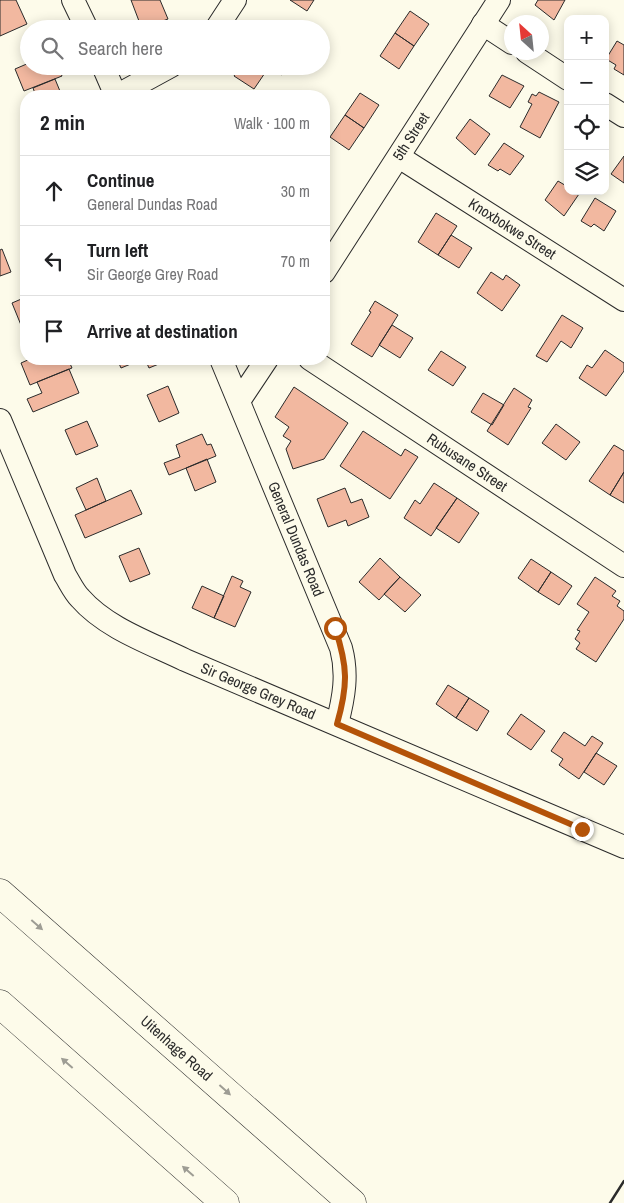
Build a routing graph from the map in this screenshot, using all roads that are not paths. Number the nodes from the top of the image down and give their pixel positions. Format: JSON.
{"nodes":[{"id":1,"x":73,"y":0,"type":"edge"},
{"id":2,"x":235,"y":0,"type":"edge"},
{"id":3,"x":499,"y":0,"type":"edge"},
{"id":4,"x":83,"y":20,"type":"edge"},
{"id":5,"x":222,"y":20,"type":"edge"},
{"id":6,"x":483,"y":24,"type":"junction"},
{"id":7,"x":504,"y":38,"type":"edge"},
{"id":8,"x":539,"y":60,"type":"edge"},
{"id":9,"x":107,"y":75,"type":"edge"},
{"id":10,"x":154,"y":75,"type":"edge"},
{"id":11,"x":564,"y":76,"type":"edge"},
{"id":12,"x":113,"y":90,"type":"edge"},
{"id":13,"x":127,"y":90,"type":"edge"},
{"id":14,"x":607,"y":105,"type":"edge"},
{"id":15,"x":624,"y":116,"type":"edge"},
{"id":16,"x":399,"y":157,"type":"junction"},
{"id":17,"x":330,"y":263,"type":"edge"},
{"id":18,"x":624,"y":300,"type":"edge"},
{"id":19,"x":224,"y":365,"type":"edge"},
{"id":20,"x":263,"y":365,"type":"edge"},
{"id":21,"x":319,"y":365,"type":"edge"},
{"id":22,"x":239,"y":401,"type":"junction"},
{"id":23,"x":0,"y":420,"type":"edge"},
{"id":24,"x":624,"y":566,"type":"edge"},
{"id":25,"x":337,"y":724,"type":"junction"},
{"id":26,"x":624,"y":847,"type":"edge"},
{"id":27,"x":0,"y":893,"type":"edge"},
{"id":28,"x":0,"y":1004,"type":"edge"},
{"id":29,"x":225,"y":1203,"type":"edge"},
{"id":30,"x":352,"y":1203,"type":"edge"}],
"edges":[{"from":1,"to":4,"type":"street"},
{"from":2,"to":5,"type":"street"},
{"from":3,"to":6,"type":"street","name":"5th Street"},
{"from":6,"to":7,"type":"street"},
{"from":6,"to":16,"type":"street","name":"5th Street"},
{"from":8,"to":11,"type":"street"},
{"from":9,"to":12,"type":"street"},
{"from":10,"to":13,"type":"street"},
{"from":14,"to":15,"type":"street"},
{"from":16,"to":17,"type":"street","name":"5th Street"},
{"from":16,"to":18,"type":"street","name":"Knoxbokwe Street"},
{"from":19,"to":22,"type":"street","name":"General Dundas Road"},
{"from":20,"to":22,"type":"street"},
{"from":21,"to":24,"type":"street","name":"Rubusane Street"},
{"from":22,"to":25,"type":"street","name":"General Dundas Road"},
{"from":23,"to":25,"type":"street","name":"Sir George Grey Road"},
{"from":25,"to":26,"type":"street","name":"Sir George Grey Road"},
{"from":27,"to":30,"type":"main road","name":"Uitenhage Road","one_way":true},
{"from":29,"to":28,"type":"main road","one_way":true}]}
